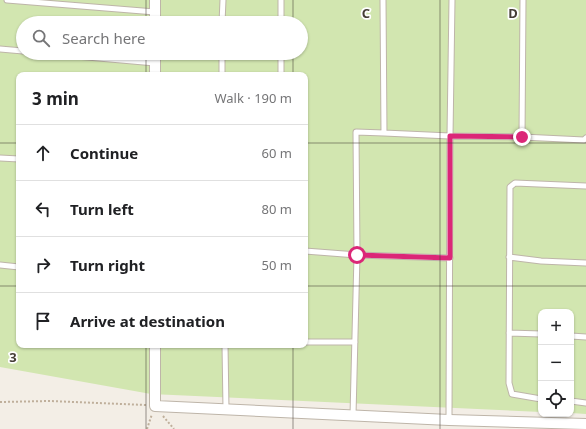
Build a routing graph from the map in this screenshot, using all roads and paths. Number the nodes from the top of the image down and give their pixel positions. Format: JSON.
{"nodes":[{"id":1,"x":7,"y":0,"type":"edge"},
{"id":2,"x":155,"y":0,"type":"edge"},
{"id":3,"x":223,"y":0,"type":"edge"},
{"id":4,"x":281,"y":0,"type":"edge"},
{"id":5,"x":382,"y":0,"type":"edge"},
{"id":6,"x":452,"y":0,"type":"edge"},
{"id":7,"x":523,"y":0,"type":"edge"},
{"id":8,"x":139,"y":16,"type":"edge"},
{"id":9,"x":155,"y":16,"type":"edge"},
{"id":10,"x":222,"y":16,"type":"edge"},
{"id":11,"x":281,"y":16,"type":"edge"},
{"id":12,"x":0,"y":49,"type":"edge"},
{"id":13,"x":16,"y":50,"type":"edge"},
{"id":14,"x":155,"y":60,"type":"edge"},
{"id":15,"x":222,"y":60,"type":"edge"},
{"id":16,"x":281,"y":60,"type":"edge"},
{"id":17,"x":155,"y":72,"type":"edge"},
{"id":18,"x":222,"y":72,"type":"edge"},
{"id":19,"x":282,"y":72,"type":"edge"},
{"id":20,"x":384,"y":133,"type":"junction"},
{"id":21,"x":450,"y":136,"type":"junction"},
{"id":22,"x":522,"y":137,"type":"junction"},
{"id":23,"x":586,"y":138,"type":"edge"},
{"id":24,"x":0,"y":158,"type":"edge"},
{"id":25,"x":16,"y":159,"type":"edge"},
{"id":26,"x":586,"y":186,"type":"edge"},
{"id":27,"x":308,"y":251,"type":"edge"},
{"id":28,"x":357,"y":255,"type":"junction"},
{"id":29,"x":509,"y":257,"type":"junction"},
{"id":30,"x":450,"y":258,"type":"junction"},
{"id":31,"x":586,"y":263,"type":"edge"},
{"id":32,"x":0,"y":266,"type":"edge"},
{"id":33,"x":16,"y":267,"type":"edge"},
{"id":34,"x":509,"y":333,"type":"junction"},
{"id":35,"x":538,"y":334,"type":"edge"},
{"id":36,"x":574,"y":336,"type":"edge"},
{"id":37,"x":586,"y":337,"type":"edge"},
{"id":38,"x":308,"y":342,"type":"edge"},
{"id":39,"x":355,"y":342,"type":"junction"},
{"id":40,"x":155,"y":348,"type":"edge"},
{"id":41,"x":225,"y":348,"type":"edge"},
{"id":42,"x":538,"y":398,"type":"edge"},
{"id":43,"x":0,"y":402,"type":"edge"},
{"id":44,"x":574,"y":402,"type":"edge"},
{"id":45,"x":586,"y":403,"type":"edge"},
{"id":46,"x":155,"y":406,"type":"junction"},
{"id":47,"x":226,"y":409,"type":"junction"},
{"id":48,"x":353,"y":415,"type":"junction"},
{"id":49,"x":448,"y":420,"type":"junction"},
{"id":50,"x":586,"y":424,"type":"edge"},
{"id":51,"x":147,"y":429,"type":"edge"}],
"edges":[{"from":1,"to":8,"type":"lane"},
{"from":2,"to":9,"type":"street"},
{"from":3,"to":10,"type":"lane"},
{"from":4,"to":11,"type":"lane"},
{"from":5,"to":20,"type":"lane"},
{"from":6,"to":21,"type":"lane"},
{"from":7,"to":22,"type":"lane"},
{"from":12,"to":13,"type":"lane"},
{"from":14,"to":17,"type":"street"},
{"from":15,"to":18,"type":"lane"},
{"from":16,"to":19,"type":"lane"},
{"from":20,"to":21,"type":"lane"},
{"from":20,"to":28,"type":"lane"},
{"from":21,"to":22,"type":"lane"},
{"from":21,"to":30,"type":"lane"},
{"from":22,"to":23,"type":"lane"},
{"from":24,"to":25,"type":"lane"},
{"from":26,"to":29,"type":"lane"},
{"from":27,"to":28,"type":"lane"},
{"from":28,"to":30,"type":"lane"},
{"from":28,"to":39,"type":"lane"},
{"from":29,"to":31,"type":"lane"},
{"from":29,"to":34,"type":"lane"},
{"from":30,"to":49,"type":"lane"},
{"from":32,"to":33,"type":"lane"},
{"from":34,"to":35,"type":"lane"},
{"from":34,"to":42,"type":"lane"},
{"from":36,"to":37,"type":"lane"},
{"from":38,"to":39,"type":"lane"},
{"from":39,"to":48,"type":"lane"},
{"from":40,"to":46,"type":"street"},
{"from":41,"to":47,"type":"lane"},
{"from":43,"to":46,"type":"path"},
{"from":44,"to":45,"type":"lane"},
{"from":46,"to":47,"type":"street"},
{"from":46,"to":51,"type":"path"},
{"from":47,"to":48,"type":"street"},
{"from":48,"to":49,"type":"street"},
{"from":49,"to":50,"type":"street"}]}
